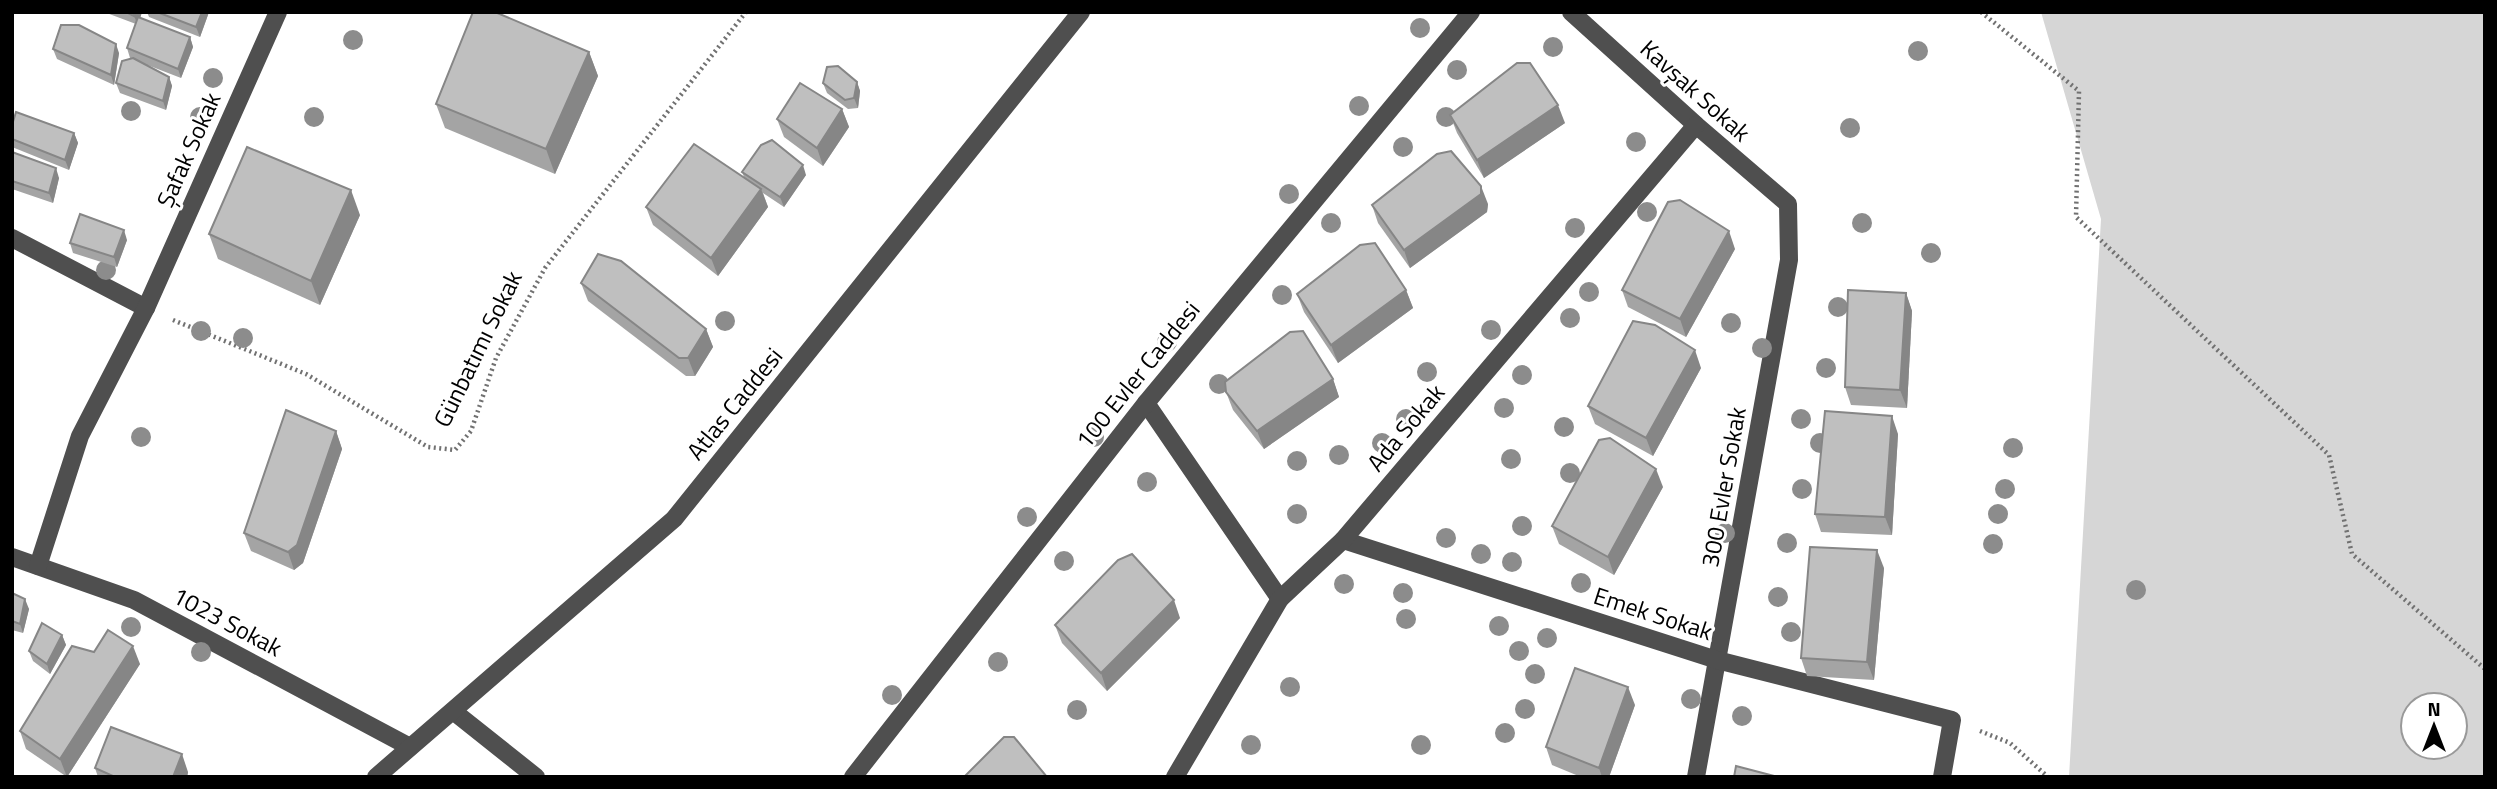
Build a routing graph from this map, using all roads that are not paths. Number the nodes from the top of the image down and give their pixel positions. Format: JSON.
{"nodes":[{"id":1,"x":278,"y":12,"type":"edge"},
{"id":2,"x":1081,"y":12,"type":"edge"},
{"id":3,"x":1471,"y":12,"type":"edge"},
{"id":4,"x":1571,"y":12,"type":"edge"},
{"id":5,"x":1696,"y":125,"type":"junction"},
{"id":6,"x":1788,"y":204,"type":"joint"},
{"id":7,"x":12,"y":238,"type":"edge"},
{"id":8,"x":146,"y":308,"type":"junction"},
{"id":9,"x":1146,"y":402,"type":"junction"},
{"id":10,"x":1343,"y":540,"type":"junction"},
{"id":11,"x":12,"y":557,"type":"edge"},
{"id":12,"x":38,"y":566,"type":"junction"},
{"id":13,"x":1280,"y":599,"type":"junction"},
{"id":14,"x":1717,"y":660,"type":"junction"},
{"id":15,"x":453,"y":711,"type":"junction"},
{"id":16,"x":410,"y":747,"type":"junction"},
{"id":17,"x":376,"y":777,"type":"edge"},
{"id":18,"x":536,"y":777,"type":"edge"},
{"id":19,"x":853,"y":777,"type":"edge"},
{"id":20,"x":1175,"y":777,"type":"edge"},
{"id":21,"x":1696,"y":777,"type":"edge"},
{"id":22,"x":1942,"y":777,"type":"edge"}],
"edges":[{"from":1,"to":8,"type":"street","name":"Şafak Sokak"},
{"from":2,"to":15,"type":"street","name":"Atlas Caddesi"},
{"from":3,"to":9,"type":"street","name":"100 Evler Caddesi"},
{"from":4,"to":5,"type":"street","name":"Kavşak Sokak"},
{"from":5,"to":6,"type":"street","name":"Kavşak Sokak"},
{"from":5,"to":10,"type":"street","name":"Ada Sokak"},
{"from":6,"to":14,"type":"street","name":"300 Evler Sokak"},
{"from":7,"to":8,"type":"street"},
{"from":8,"to":12,"type":"street","name":"Şafak Sokak"},
{"from":9,"to":13,"type":"street"},
{"from":9,"to":19,"type":"street","name":"100 Evler Caddesi"},
{"from":10,"to":13,"type":"street","name":"Ada Sokak"},
{"from":10,"to":14,"type":"street","name":"Emek Sokak"},
{"from":11,"to":12,"type":"street","name":"1023 Sokak"},
{"from":12,"to":16,"type":"street","name":"1023 Sokak"},
{"from":13,"to":20,"type":"street","name":"Ada Sokak"},
{"from":14,"to":21,"type":"street","name":"300 Evler Sokak"},
{"from":14,"to":22,"type":"street","name":"Emek Sokak"},
{"from":15,"to":16,"type":"street","name":"Atlas Caddesi"},
{"from":15,"to":18,"type":"street"},
{"from":16,"to":17,"type":"street","name":"Atlas Caddesi"}]}
